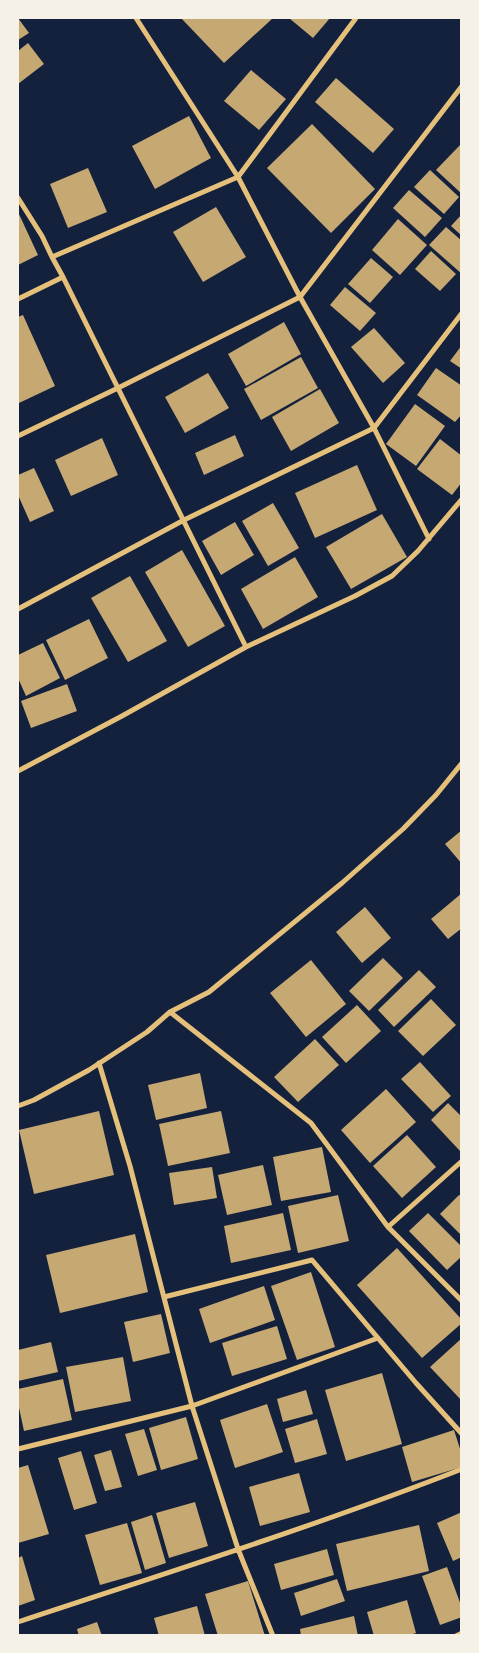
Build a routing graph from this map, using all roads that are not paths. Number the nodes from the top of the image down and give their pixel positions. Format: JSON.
{"nodes":[{"id":1,"x":136,"y":18,"type":"edge"},
{"id":2,"x":356,"y":18,"type":"edge"},
{"id":3,"x":462,"y":86,"type":"edge"},
{"id":4,"x":238,"y":176,"type":"junction"},
{"id":5,"x":18,"y":198,"type":"edge"},
{"id":6,"x":52,"y":258,"type":"junction"},
{"id":7,"x":63,"y":277,"type":"junction"},
{"id":8,"x":300,"y":297,"type":"junction"},
{"id":9,"x":18,"y":299,"type":"edge"},
{"id":10,"x":462,"y":313,"type":"edge"},
{"id":11,"x":118,"y":388,"type":"junction"},
{"id":12,"x":374,"y":428,"type":"junction"},
{"id":13,"x":18,"y":436,"type":"edge"},
{"id":14,"x":462,"y":499,"type":"edge"},
{"id":15,"x":184,"y":520,"type":"junction"},
{"id":16,"x":429,"y":539,"type":"junction"},
{"id":17,"x":18,"y":609,"type":"edge"},
{"id":18,"x":246,"y":647,"type":"junction"},
{"id":19,"x":462,"y":763,"type":"edge"},
{"id":20,"x":18,"y":771,"type":"edge"},
{"id":21,"x":170,"y":1012,"type":"junction"},
{"id":22,"x":99,"y":1063,"type":"junction"},
{"id":23,"x":18,"y":1106,"type":"edge"},
{"id":24,"x":462,"y":1161,"type":"edge"},
{"id":25,"x":388,"y":1227,"type":"junction"},
{"id":26,"x":164,"y":1297,"type":"junction"},
{"id":27,"x":462,"y":1301,"type":"edge"},
{"id":28,"x":378,"y":1338,"type":"junction"},
{"id":29,"x":192,"y":1406,"type":"junction"},
{"id":30,"x":462,"y":1434,"type":"edge"},
{"id":31,"x":18,"y":1448,"type":"edge"},
{"id":32,"x":462,"y":1469,"type":"edge"},
{"id":33,"x":238,"y":1549,"type":"junction"},
{"id":34,"x":18,"y":1622,"type":"edge"},
{"id":35,"x":462,"y":1633,"type":"edge"},
{"id":36,"x":273,"y":1636,"type":"edge"},
{"id":37,"x":456,"y":1636,"type":"edge"}],
"edges":[{"from":1,"to":4,"type":"street"},
{"from":2,"to":4,"type":"street"},
{"from":3,"to":8,"type":"street"},
{"from":4,"to":6,"type":"street"},
{"from":4,"to":8,"type":"street"},
{"from":5,"to":6,"type":"street"},
{"from":6,"to":7,"type":"street"},
{"from":7,"to":9,"type":"street"},
{"from":7,"to":11,"type":"street"},
{"from":8,"to":11,"type":"street"},
{"from":8,"to":12,"type":"street"},
{"from":10,"to":12,"type":"street"},
{"from":11,"to":13,"type":"street"},
{"from":11,"to":15,"type":"street"},
{"from":12,"to":15,"type":"street"},
{"from":12,"to":16,"type":"street"},
{"from":14,"to":16,"type":"street"},
{"from":15,"to":17,"type":"street"},
{"from":15,"to":18,"type":"street"},
{"from":16,"to":18,"type":"street"},
{"from":18,"to":20,"type":"street"},
{"from":19,"to":21,"type":"street"},
{"from":21,"to":22,"type":"street"},
{"from":21,"to":25,"type":"street"},
{"from":22,"to":23,"type":"street"},
{"from":22,"to":26,"type":"street"},
{"from":24,"to":25,"type":"street"},
{"from":25,"to":27,"type":"street"},
{"from":26,"to":28,"type":"street"},
{"from":26,"to":29,"type":"street"},
{"from":28,"to":29,"type":"street"},
{"from":28,"to":30,"type":"street"},
{"from":29,"to":31,"type":"street"},
{"from":29,"to":33,"type":"street"},
{"from":32,"to":33,"type":"street"},
{"from":33,"to":34,"type":"street"},
{"from":33,"to":36,"type":"street"},
{"from":35,"to":37,"type":"street"}]}
